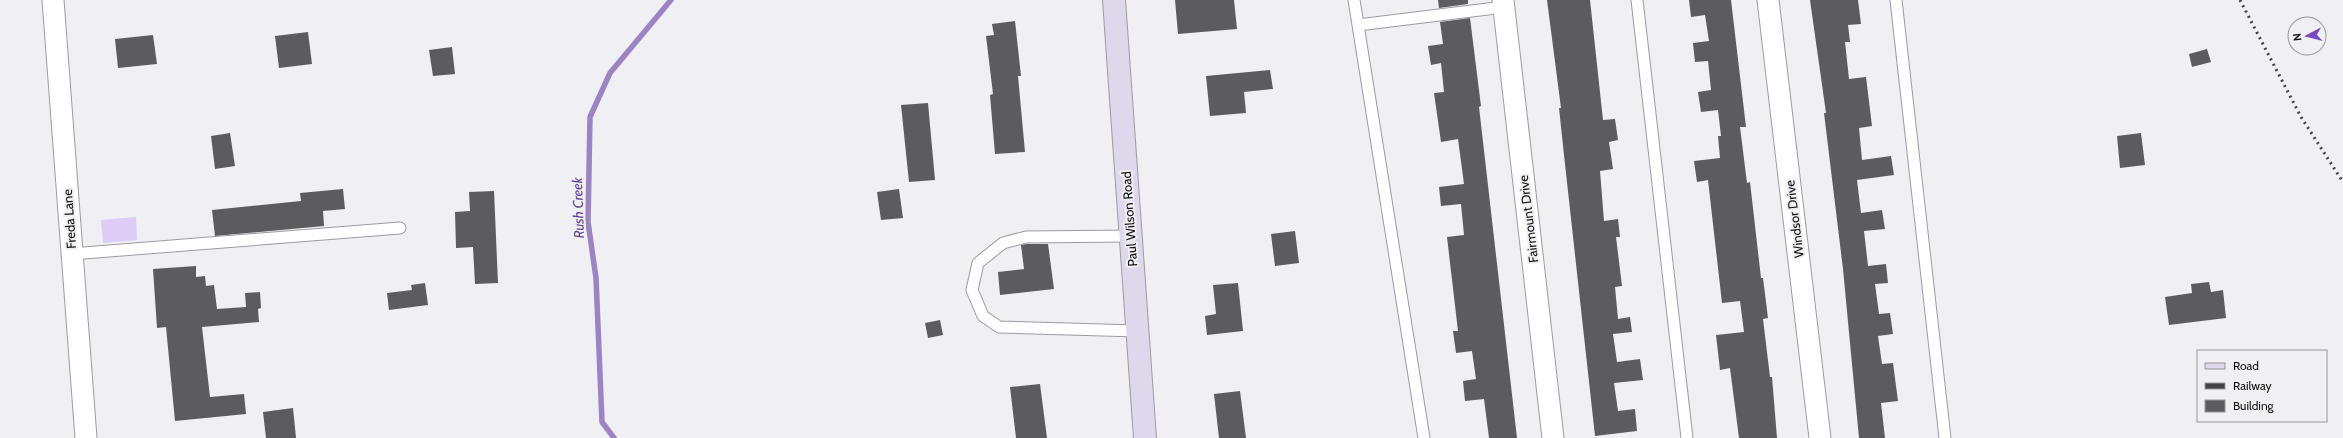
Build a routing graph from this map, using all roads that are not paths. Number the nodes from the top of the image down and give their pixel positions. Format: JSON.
{"nodes":[{"id":1,"x":53,"y":0,"type":"edge"},
{"id":2,"x":1114,"y":0,"type":"edge"},
{"id":3,"x":1354,"y":0,"type":"edge"},
{"id":4,"x":1637,"y":0,"type":"edge"},
{"id":5,"x":1768,"y":0,"type":"edge"},
{"id":6,"x":1896,"y":0,"type":"edge"},
{"id":7,"x":1503,"y":4,"type":"edge"},
{"id":8,"x":1358,"y":25,"type":"junction"},
{"id":9,"x":400,"y":228,"type":"dead end"},
{"id":10,"x":1130,"y":236,"type":"junction"},
{"id":11,"x":71,"y":254,"type":"junction"},
{"id":12,"x":1137,"y":331,"type":"junction"},
{"id":13,"x":86,"y":438,"type":"edge"},
{"id":14,"x":1145,"y":438,"type":"edge"},
{"id":15,"x":1424,"y":438,"type":"edge"},
{"id":16,"x":1553,"y":438,"type":"edge"},
{"id":17,"x":1687,"y":438,"type":"edge"},
{"id":18,"x":1820,"y":438,"type":"edge"},
{"id":19,"x":1946,"y":438,"type":"edge"}],
"edges":[{"from":1,"to":11,"type":"street","name":"Freda Lane"},
{"from":2,"to":10,"type":"street","name":"Paul Wilson Road"},
{"from":3,"to":8,"type":"lane"},
{"from":4,"to":17,"type":"lane"},
{"from":5,"to":18,"type":"street","name":"Windsor Drive"},
{"from":6,"to":19,"type":"lane"},
{"from":7,"to":8,"type":"lane"},
{"from":7,"to":16,"type":"street","name":"Fairmount Drive"},
{"from":8,"to":15,"type":"lane"},
{"from":9,"to":11,"type":"lane"},
{"from":10,"to":12,"type":"street","name":"Paul Wilson Road"},
{"from":10,"to":12,"type":"lane"},
{"from":11,"to":13,"type":"street","name":"Freda Lane"},
{"from":12,"to":14,"type":"street","name":"Paul Wilson Road"}]}
